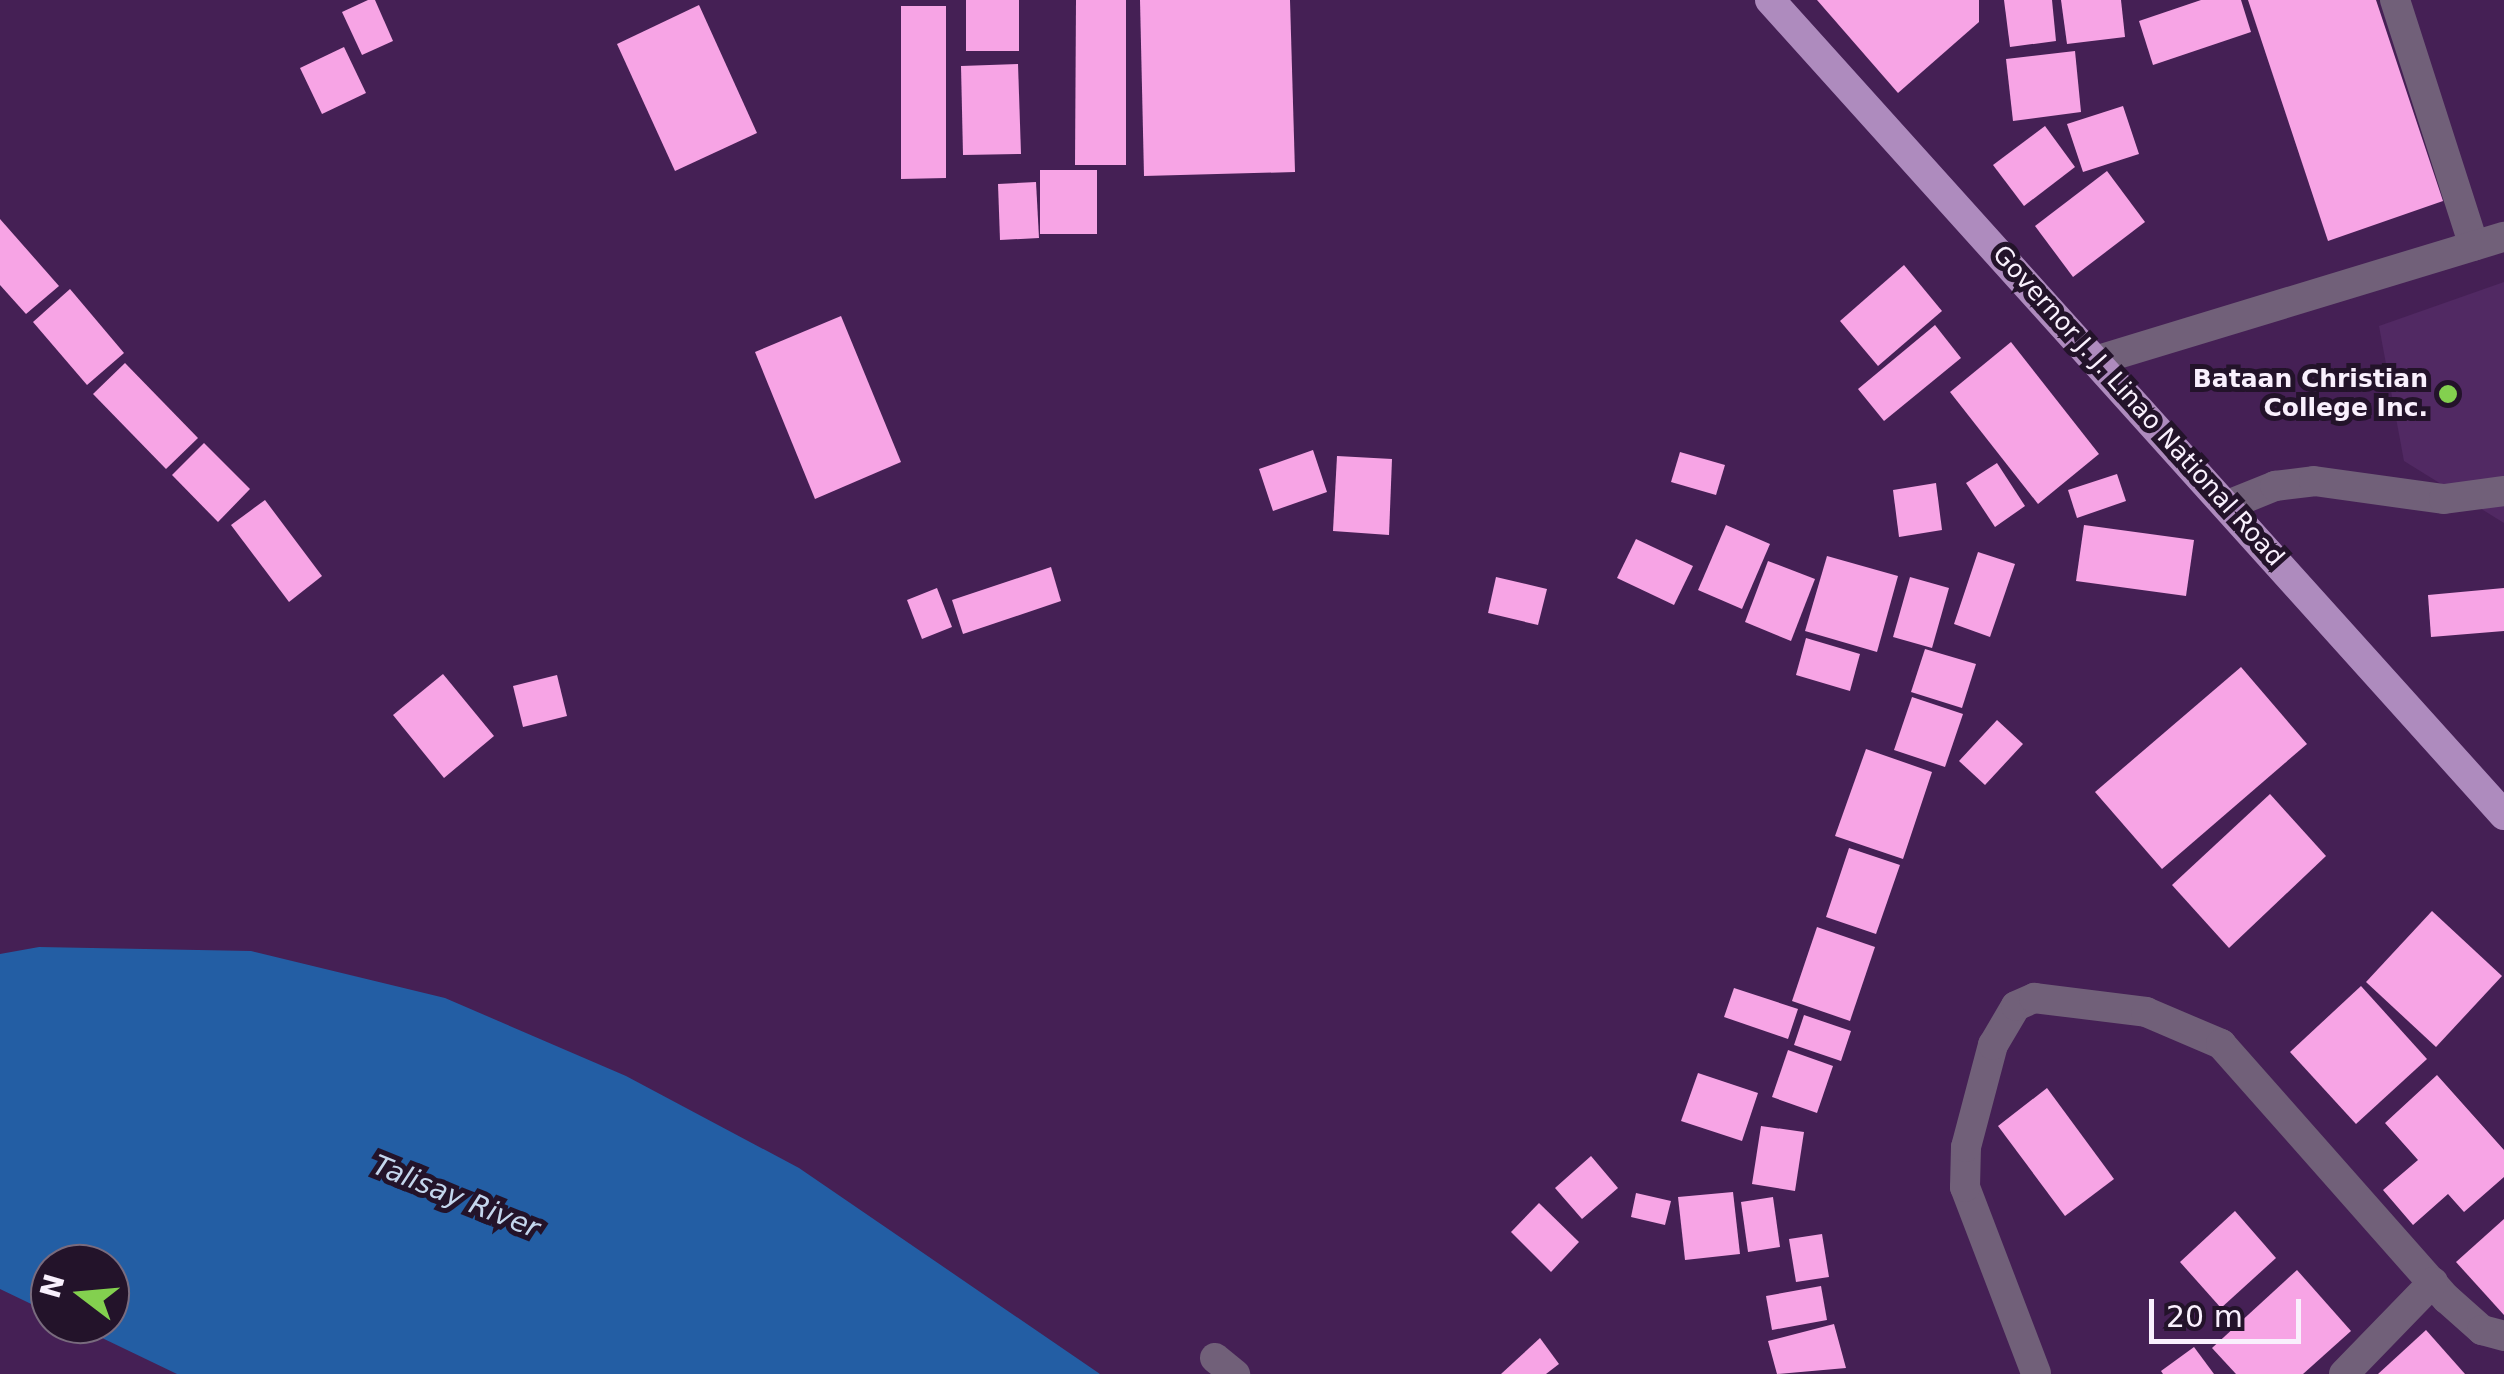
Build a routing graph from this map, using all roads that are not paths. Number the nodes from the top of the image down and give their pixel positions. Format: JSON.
{"nodes":[{"id":1,"x":1770,"y":0,"type":"edge"},
{"id":2,"x":2395,"y":0,"type":"edge"},
{"id":3,"x":2504,"y":237,"type":"edge"},
{"id":4,"x":2474,"y":246,"type":"junction"},
{"id":5,"x":2098,"y":360,"type":"junction"},
{"id":6,"x":2504,"y":491,"type":"edge"},
{"id":7,"x":2228,"y":505,"type":"junction"},
{"id":8,"x":2504,"y":815,"type":"edge"},
{"id":9,"x":2433,"y":1282,"type":"junction"},
{"id":10,"x":2504,"y":1336,"type":"edge"},
{"id":11,"x":2036,"y":1373,"type":"edge"},
{"id":12,"x":2344,"y":1374,"type":"edge"}],
"edges":[{"from":1,"to":5,"type":"main road","name":"Governor J. J. Linao National Road"},
{"from":2,"to":4,"type":"street"},
{"from":3,"to":4,"type":"street"},
{"from":4,"to":5,"type":"street"},
{"from":5,"to":7,"type":"main road","name":"Governor J. J. Linao National Road"},
{"from":6,"to":7,"type":"street"},
{"from":7,"to":8,"type":"main road","name":"Governor J. J. Linao National Road"},
{"from":9,"to":10,"type":"street"},
{"from":9,"to":11,"type":"street"},
{"from":9,"to":12,"type":"street"}]}
